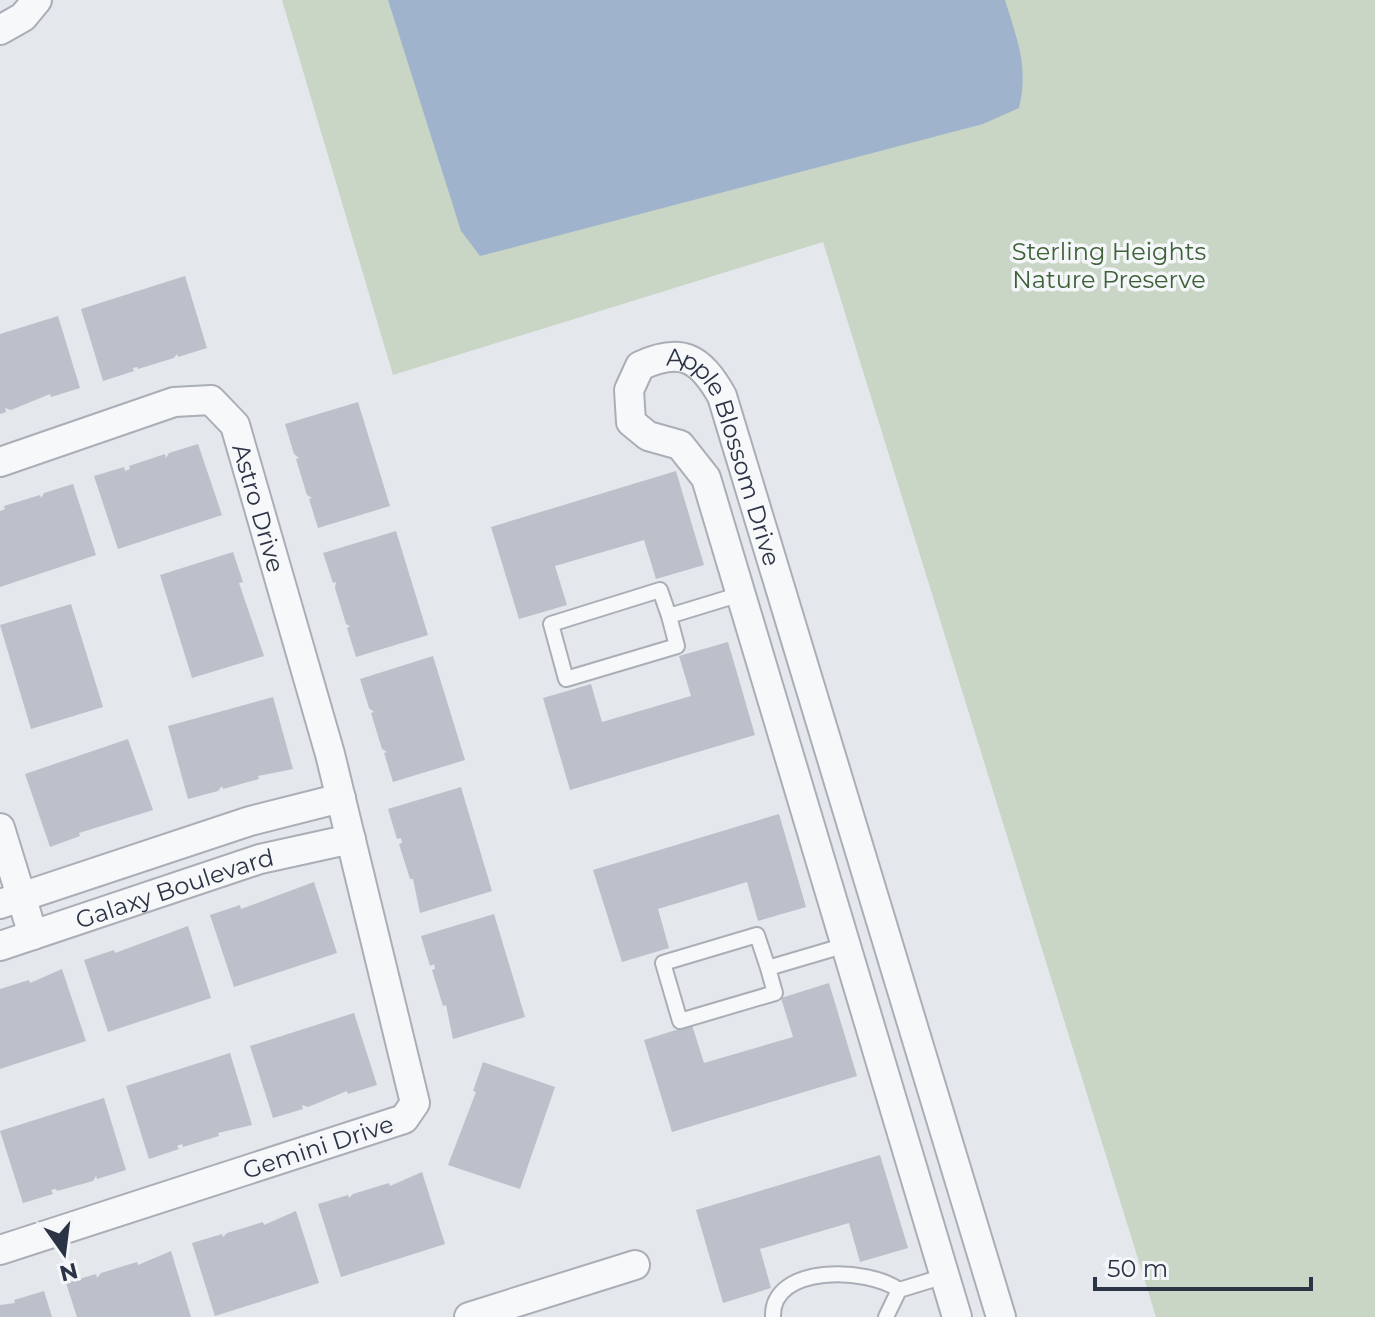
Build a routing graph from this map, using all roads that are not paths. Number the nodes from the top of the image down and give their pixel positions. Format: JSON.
{"nodes":[{"id":1,"x":37,"y":1,"type":"edge"},
{"id":2,"x":0,"y":30,"type":"edge"},
{"id":3,"x":0,"y":462,"type":"edge"},
{"id":4,"x":744,"y":605,"type":"junction"},
{"id":5,"x":785,"y":605,"type":"junction"},
{"id":6,"x":669,"y":616,"type":"junction"},
{"id":7,"x":840,"y":784,"type":"junction"},
{"id":8,"x":801,"y":794,"type":"junction"},
{"id":9,"x":341,"y":798,"type":"junction"},
{"id":10,"x":0,"y":828,"type":"edge"},
{"id":11,"x":351,"y":839,"type":"junction"},
{"id":12,"x":11,"y":900,"type":"edge"},
{"id":13,"x":885,"y":934,"type":"junction"},
{"id":14,"x":33,"y":935,"type":"junction"},
{"id":15,"x":846,"y":945,"type":"junction"},
{"id":16,"x":0,"y":946,"type":"edge"},
{"id":17,"x":768,"y":968,"type":"junction"},
{"id":18,"x":947,"y":1137,"type":"junction"},
{"id":19,"x":906,"y":1148,"type":"junction"},
{"id":20,"x":0,"y":1250,"type":"edge"},
{"id":21,"x":985,"y":1264,"type":"junction"},
{"id":22,"x":635,"y":1265,"type":"dead end"},
{"id":23,"x":945,"y":1276,"type":"junction"},
{"id":24,"x":899,"y":1290,"type":"junction"},
{"id":25,"x":469,"y":1317,"type":"edge"},
{"id":26,"x":773,"y":1317,"type":"edge"},
{"id":27,"x":886,"y":1317,"type":"edge"},
{"id":28,"x":957,"y":1317,"type":"edge"},
{"id":29,"x":1001,"y":1317,"type":"edge"}],
"edges":[{"from":1,"to":2,"type":"street"},
{"from":3,"to":9,"type":"street","name":"Astro Drive"},
{"from":4,"to":5,"type":"street","name":"Apple Blossom Drive"},
{"from":4,"to":5,"type":"street","name":"Apple Blossom Drive"},
{"from":4,"to":6,"type":"lane"},
{"from":4,"to":8,"type":"street","name":"Apple Blossom Drive"},
{"from":5,"to":7,"type":"street","name":"Apple Blossom Drive"},
{"from":6,"to":6,"type":"lane"},
{"from":7,"to":8,"type":"street"},
{"from":7,"to":13,"type":"street","name":"Apple Blossom Drive"},
{"from":8,"to":15,"type":"street","name":"Apple Blossom Drive"},
{"from":9,"to":11,"type":"street","name":"Astro Drive"},
{"from":9,"to":12,"type":"street","name":"Galaxy Boulevard"},
{"from":10,"to":12,"type":"street"},
{"from":11,"to":14,"type":"street","name":"Galaxy Boulevard"},
{"from":11,"to":20,"type":"street","name":"Gemini Drive"},
{"from":12,"to":14,"type":"street"},
{"from":13,"to":15,"type":"street"},
{"from":13,"to":18,"type":"street","name":"Apple Blossom Drive"},
{"from":14,"to":16,"type":"street","name":"Galaxy Boulevard"},
{"from":15,"to":17,"type":"lane"},
{"from":15,"to":19,"type":"street","name":"Apple Blossom Drive"},
{"from":17,"to":17,"type":"lane"},
{"from":18,"to":19,"type":"street"},
{"from":18,"to":21,"type":"street","name":"Apple Blossom Drive"},
{"from":19,"to":23,"type":"street","name":"Apple Blossom Drive"},
{"from":21,"to":23,"type":"street"},
{"from":21,"to":29,"type":"street","name":"Apple Blossom Drive"},
{"from":22,"to":25,"type":"street"},
{"from":23,"to":24,"type":"lane"},
{"from":23,"to":28,"type":"street","name":"Apple Blossom Drive"},
{"from":24,"to":26,"type":"lane"},
{"from":24,"to":27,"type":"lane"}]}
